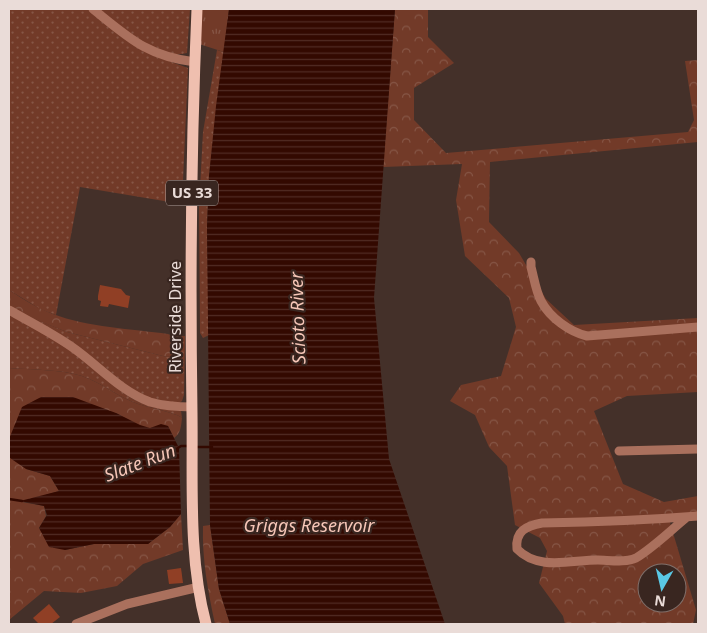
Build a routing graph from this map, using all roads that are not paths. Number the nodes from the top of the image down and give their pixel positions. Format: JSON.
{"nodes":[{"id":1,"x":93,"y":9,"type":"edge"},
{"id":2,"x":197,"y":9,"type":"edge"},
{"id":3,"x":195,"y":62,"type":"junction"},
{"id":4,"x":531,"y":262,"type":"dead end"},
{"id":5,"x":9,"y":310,"type":"edge"},
{"id":6,"x":698,"y":327,"type":"edge"},
{"id":7,"x":192,"y":407,"type":"junction"},
{"id":8,"x":698,"y":448,"type":"edge"},
{"id":9,"x":619,"y":451,"type":"dead end"},
{"id":10,"x":698,"y":516,"type":"edge"},
{"id":11,"x":687,"y":517,"type":"junction"},
{"id":12,"x":199,"y":587,"type":"junction"},
{"id":13,"x":76,"y":624,"type":"edge"},
{"id":14,"x":206,"y":624,"type":"edge"}],
"edges":[{"from":1,"to":3,"type":"lane"},
{"from":2,"to":3,"type":"main road","name":"Riverside Drive","number":"US 33"},
{"from":3,"to":7,"type":"main road","name":"Riverside Drive","number":"US 33"},
{"from":4,"to":6,"type":"lane"},
{"from":5,"to":7,"type":"lane"},
{"from":7,"to":12,"type":"main road","name":"Riverside Drive","number":"US 33"},
{"from":8,"to":9,"type":"lane"},
{"from":10,"to":11,"type":"lane"},
{"from":11,"to":11,"type":"lane"},
{"from":12,"to":13,"type":"lane"},
{"from":12,"to":14,"type":"main road","name":"Riverside Drive","number":"US 33"}]}
